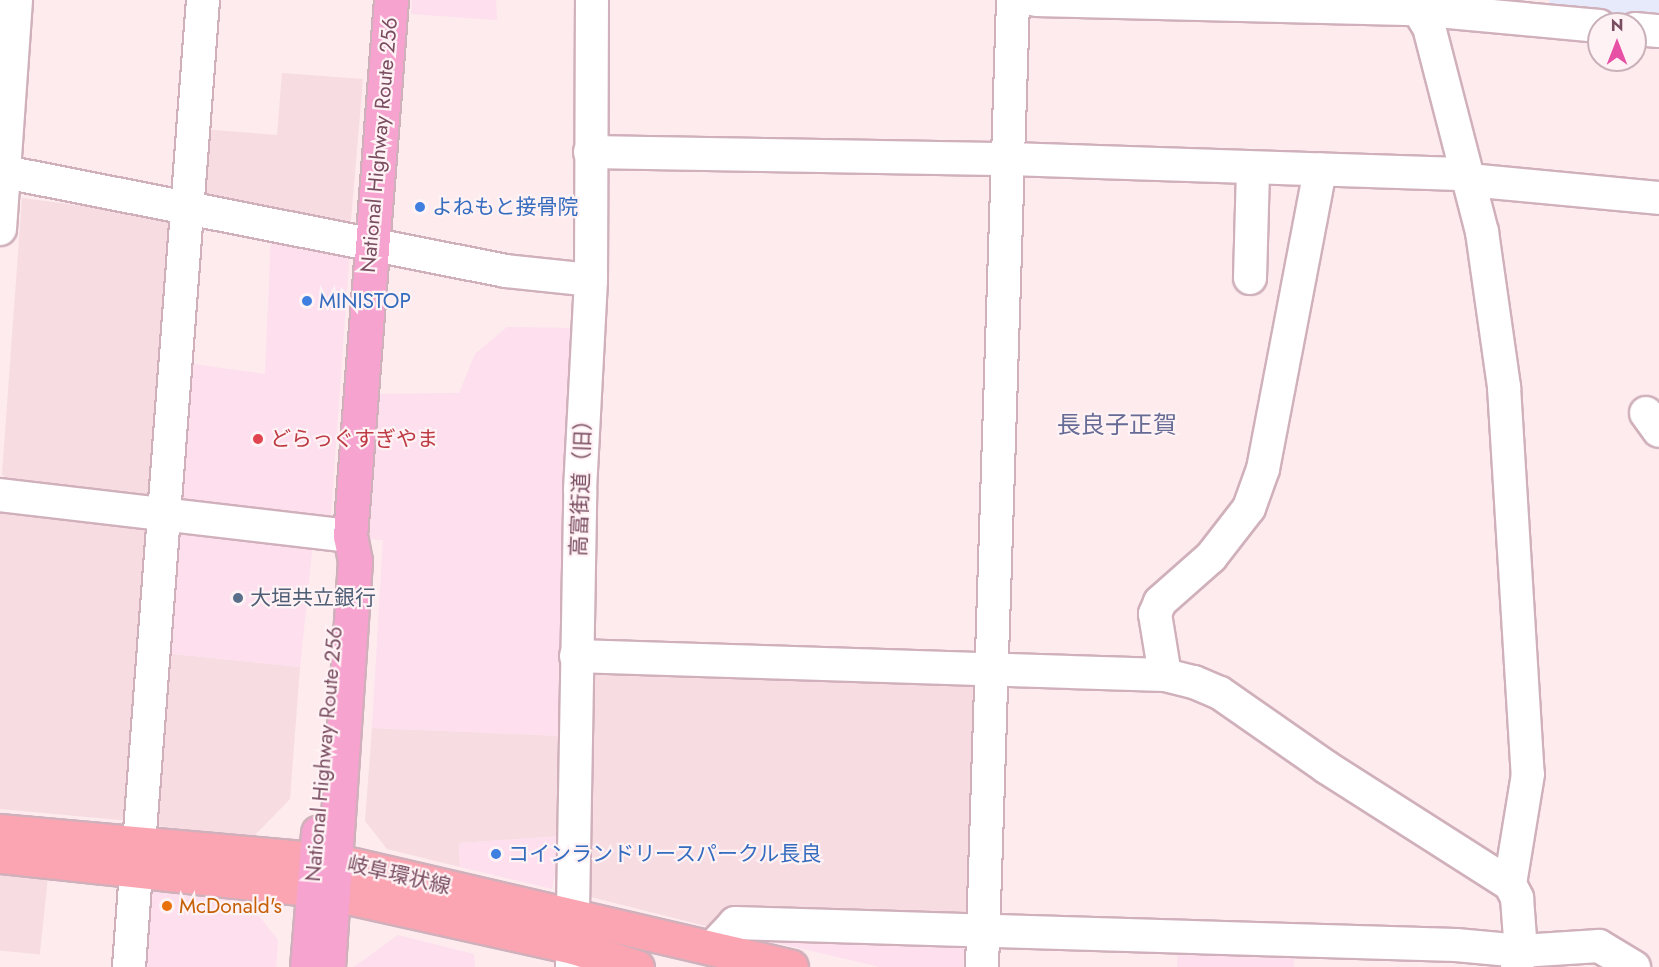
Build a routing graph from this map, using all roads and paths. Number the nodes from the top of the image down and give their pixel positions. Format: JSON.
{"nodes":[{"id":1,"x":203,"y":0,"type":"edge"},
{"id":2,"x":391,"y":0,"type":"edge"},
{"id":3,"x":592,"y":0,"type":"edge"},
{"id":4,"x":1013,"y":0,"type":"edge"},
{"id":5,"x":1036,"y":0,"type":"edge"},
{"id":6,"x":1220,"y":3,"type":"edge"},
{"id":7,"x":1414,"y":4,"type":"edge"},
{"id":8,"x":11,"y":7,"type":"edge"},
{"id":9,"x":1587,"y":25,"type":"edge"},
{"id":10,"x":590,"y":153,"type":"junction"},
{"id":11,"x":1010,"y":159,"type":"junction"},
{"id":12,"x":1320,"y":169,"type":"junction"},
{"id":13,"x":1252,"y":170,"type":"junction"},
{"id":14,"x":2,"y":171,"type":"edge"},
{"id":15,"x":1468,"y":177,"type":"junction"},
{"id":16,"x":1659,"y":198,"type":"edge"},
{"id":17,"x":188,"y":207,"type":"junction"},
{"id":18,"x":0,"y":229,"type":"edge"},
{"id":19,"x":371,"y":245,"type":"junction"},
{"id":20,"x":1250,"y":278,"type":"dead end"},
{"id":21,"x":591,"y":280,"type":"junction"},
{"id":22,"x":0,"y":495,"type":"edge"},
{"id":23,"x":164,"y":515,"type":"junction"},
{"id":24,"x":350,"y":539,"type":"junction"},
{"id":25,"x":576,"y":656,"type":"junction"},
{"id":26,"x":993,"y":671,"type":"junction"},
{"id":27,"x":1165,"y":675,"type":"junction"},
{"id":28,"x":0,"y":831,"type":"edge"},
{"id":29,"x":0,"y":856,"type":"edge"},
{"id":30,"x":137,"y":858,"type":"junction"},
{"id":31,"x":325,"y":875,"type":"junction"},
{"id":32,"x":1510,"y":884,"type":"junction"},
{"id":33,"x":983,"y":931,"type":"junction"},
{"id":34,"x":572,"y":943,"type":"edge"},
{"id":35,"x":712,"y":948,"type":"junction"},
{"id":36,"x":1519,"y":959,"type":"edge"},
{"id":37,"x":129,"y":967,"type":"edge"},
{"id":38,"x":306,"y":967,"type":"edge"},
{"id":39,"x":328,"y":967,"type":"edge"},
{"id":40,"x":637,"y":967,"type":"edge"},
{"id":41,"x":791,"y":967,"type":"edge"},
{"id":42,"x":982,"y":967,"type":"edge"},
{"id":43,"x":1634,"y":967,"type":"edge"}],
"edges":[{"from":1,"to":17,"type":"street"},
{"from":2,"to":19,"type":"highway","name":"National Highway Route 256"},
{"from":3,"to":10,"type":"street","name":"高富街道（旧）"},
{"from":4,"to":11,"type":"street"},
{"from":5,"to":6,"type":"street"},
{"from":6,"to":7,"type":"street"},
{"from":7,"to":9,"type":"street"},
{"from":7,"to":15,"type":"street"},
{"from":8,"to":14,"type":"street"},
{"from":10,"to":11,"type":"street"},
{"from":10,"to":21,"type":"street","name":"高富街道（旧）"},
{"from":11,"to":13,"type":"street"},
{"from":11,"to":26,"type":"street"},
{"from":12,"to":13,"type":"street"},
{"from":12,"to":15,"type":"street"},
{"from":12,"to":27,"type":"street"},
{"from":13,"to":20,"type":"street"},
{"from":14,"to":17,"type":"street"},
{"from":14,"to":18,"type":"street"},
{"from":15,"to":16,"type":"street"},
{"from":15,"to":32,"type":"street"},
{"from":17,"to":19,"type":"street"},
{"from":17,"to":23,"type":"street"},
{"from":19,"to":21,"type":"street"},
{"from":19,"to":24,"type":"highway","name":"National Highway Route 256"},
{"from":21,"to":25,"type":"street","name":"高富街道（旧）"},
{"from":22,"to":23,"type":"street"},
{"from":23,"to":24,"type":"street"},
{"from":23,"to":30,"type":"street"},
{"from":24,"to":31,"type":"highway","name":"National Highway Route 256"},
{"from":25,"to":26,"type":"street"},
{"from":25,"to":34,"type":"street","name":"高富街道（旧）"},
{"from":26,"to":27,"type":"street"},
{"from":26,"to":33,"type":"street"},
{"from":27,"to":32,"type":"street"},
{"from":28,"to":30,"type":"main road","name":"岐阜環状線"},
{"from":29,"to":30,"type":"main road","name":"岐阜環状線"},
{"from":30,"to":31,"type":"main road","name":"岐阜環状線"},
{"from":30,"to":37,"type":"street"},
{"from":31,"to":34,"type":"main road","name":"岐阜環状線"},
{"from":31,"to":38,"type":"highway","name":"National Highway Route 256"},
{"from":31,"to":39,"type":"highway","name":"National Highway Route 256"},
{"from":32,"to":36,"type":"street"},
{"from":33,"to":35,"type":"street"},
{"from":33,"to":36,"type":"street"},
{"from":33,"to":42,"type":"street"},
{"from":34,"to":35,"type":"main road","name":"岐阜環状線"},
{"from":34,"to":40,"type":"main road","name":"岐阜環状線"},
{"from":35,"to":41,"type":"main road","name":"岐阜環状線"},
{"from":36,"to":43,"type":"street"}]}
